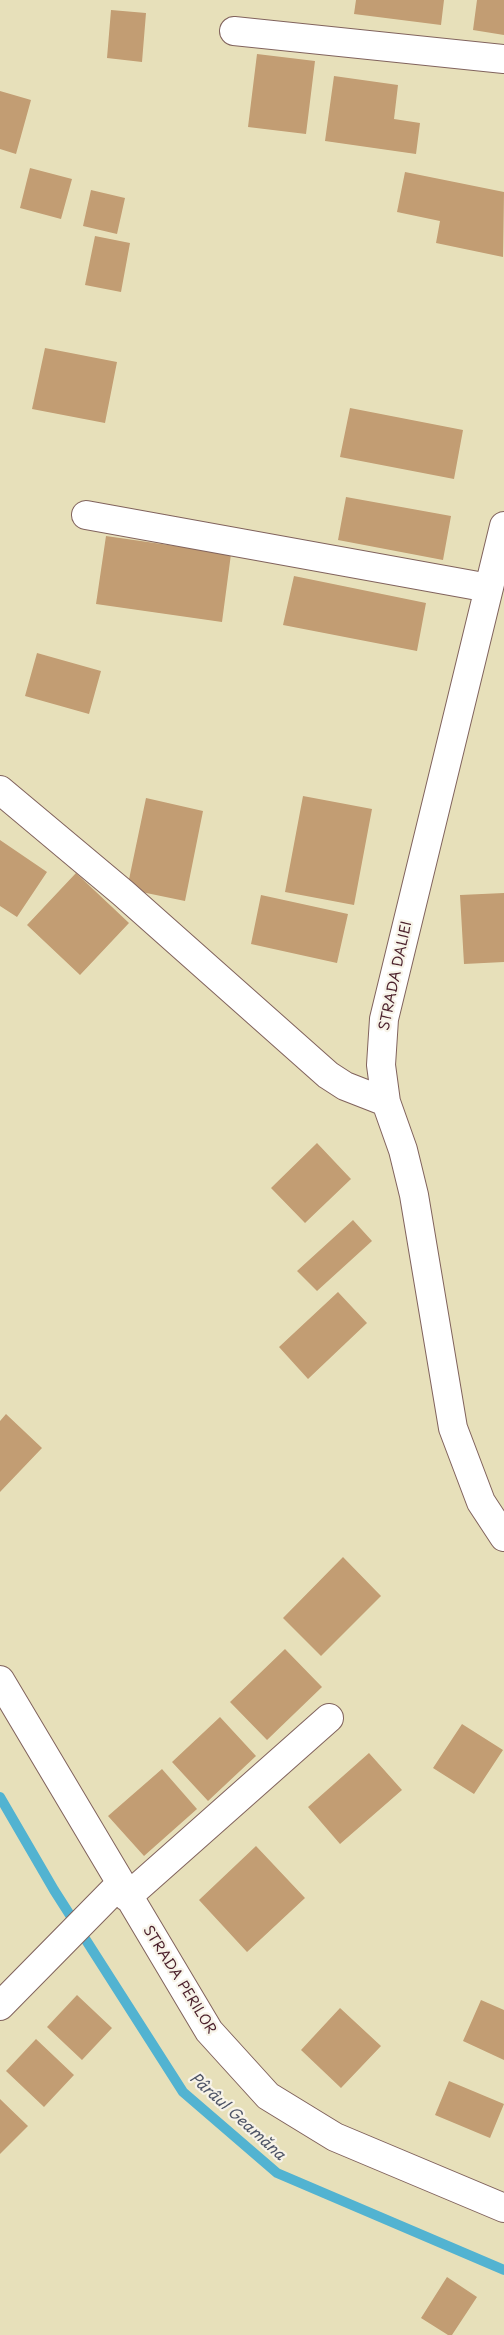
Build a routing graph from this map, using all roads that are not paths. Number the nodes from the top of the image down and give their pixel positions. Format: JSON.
{"nodes":[{"id":1,"x":234,"y":31,"type":"dead end"},
{"id":2,"x":504,"y":59,"type":"edge"},
{"id":3,"x":86,"y":515,"type":"dead end"},
{"id":4,"x":504,"y":526,"type":"edge"},
{"id":5,"x":489,"y":588,"type":"junction"},
{"id":6,"x":0,"y":790,"type":"edge"},
{"id":7,"x":386,"y":1102,"type":"junction"},
{"id":8,"x":504,"y":1538,"type":"edge"},
{"id":9,"x":0,"y":1680,"type":"edge"},
{"id":10,"x":329,"y":1718,"type":"dead end"},
{"id":11,"x":124,"y":1891,"type":"junction"},
{"id":12,"x":0,"y":2006,"type":"edge"},
{"id":13,"x":504,"y":2208,"type":"edge"}],
"edges":[{"from":1,"to":2,"type":"street"},
{"from":3,"to":5,"type":"street"},
{"from":4,"to":5,"type":"street","name":"STRADA DALIEI"},
{"from":5,"to":7,"type":"street","name":"STRADA DALIEI"},
{"from":6,"to":7,"type":"street"},
{"from":7,"to":8,"type":"street","name":"STRADA DALIEI"},
{"from":9,"to":11,"type":"street","name":"STRADA PERILOR"},
{"from":10,"to":11,"type":"street"},
{"from":11,"to":12,"type":"street"},
{"from":11,"to":13,"type":"street","name":"STRADA PERILOR"}]}
